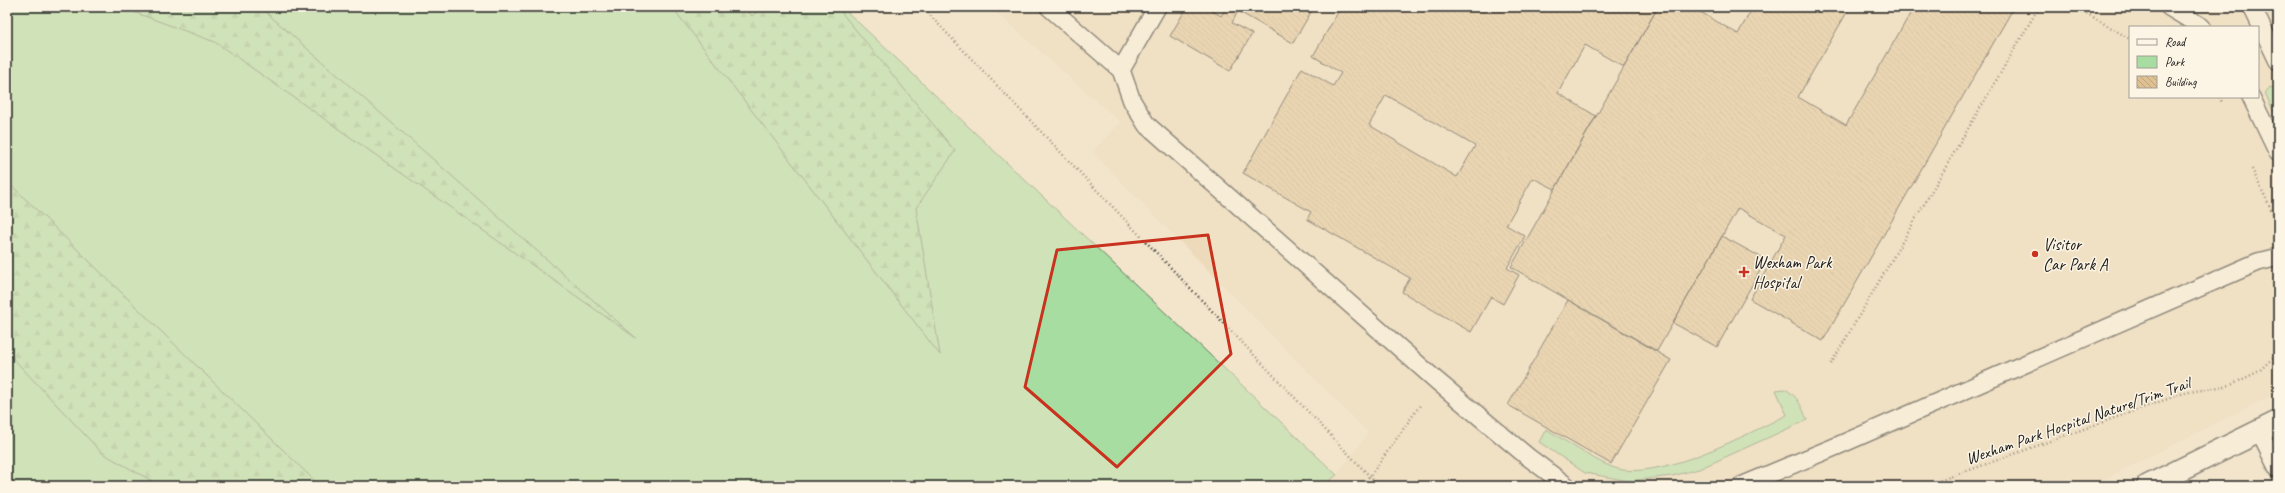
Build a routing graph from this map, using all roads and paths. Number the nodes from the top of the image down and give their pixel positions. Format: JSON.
{"nodes":[{"id":1,"x":922,"y":7,"type":"edge"},
{"id":2,"x":1049,"y":7,"type":"edge"},
{"id":3,"x":1157,"y":7,"type":"edge"},
{"id":4,"x":2039,"y":7,"type":"edge"},
{"id":5,"x":2076,"y":7,"type":"edge"},
{"id":6,"x":2169,"y":7,"type":"edge"},
{"id":7,"x":2251,"y":7,"type":"edge"},
{"id":8,"x":2200,"y":26,"type":"edge"},
{"id":9,"x":2246,"y":26,"type":"edge"},
{"id":10,"x":2129,"y":38,"type":"edge"},
{"id":11,"x":2278,"y":61,"type":"edge"},
{"id":12,"x":1121,"y":70,"type":"junction"},
{"id":13,"x":2251,"y":98,"type":"edge"},
{"id":14,"x":2278,"y":153,"type":"edge"},
{"id":15,"x":2278,"y":257,"type":"edge"},
{"id":16,"x":2278,"y":353,"type":"edge"},
{"id":17,"x":1831,"y":364,"type":"dead end"},
{"id":18,"x":1438,"y":381,"type":"junction"},
{"id":19,"x":2269,"y":426,"type":"edge"},
{"id":20,"x":2278,"y":469,"type":"edge"},
{"id":21,"x":1370,"y":476,"type":"junction"},
{"id":22,"x":1359,"y":486,"type":"edge"},
{"id":23,"x":1379,"y":486,"type":"edge"},
{"id":24,"x":1566,"y":486,"type":"edge"},
{"id":25,"x":1741,"y":486,"type":"edge"},
{"id":26,"x":1925,"y":486,"type":"edge"},
{"id":27,"x":2148,"y":486,"type":"edge"}],
"edges":[{"from":1,"to":21,"type":"path"},
{"from":2,"to":12,"type":"lane"},
{"from":3,"to":12,"type":"lane"},
{"from":4,"to":17,"type":"path"},
{"from":5,"to":10,"type":"path"},
{"from":6,"to":8,"type":"lane"},
{"from":7,"to":9,"type":"lane"},
{"from":7,"to":11,"type":"lane"},
{"from":12,"to":18,"type":"lane"},
{"from":13,"to":14,"type":"lane"},
{"from":15,"to":25,"type":"lane"},
{"from":16,"to":26,"type":"path","name":"Wexham Park Hospital Nature/Trim Trail"},
{"from":18,"to":21,"type":"path"},
{"from":18,"to":24,"type":"lane"},
{"from":19,"to":20,"type":"lane"},
{"from":19,"to":27,"type":"street"},
{"from":21,"to":22,"type":"path"},
{"from":21,"to":23,"type":"path"}]}
